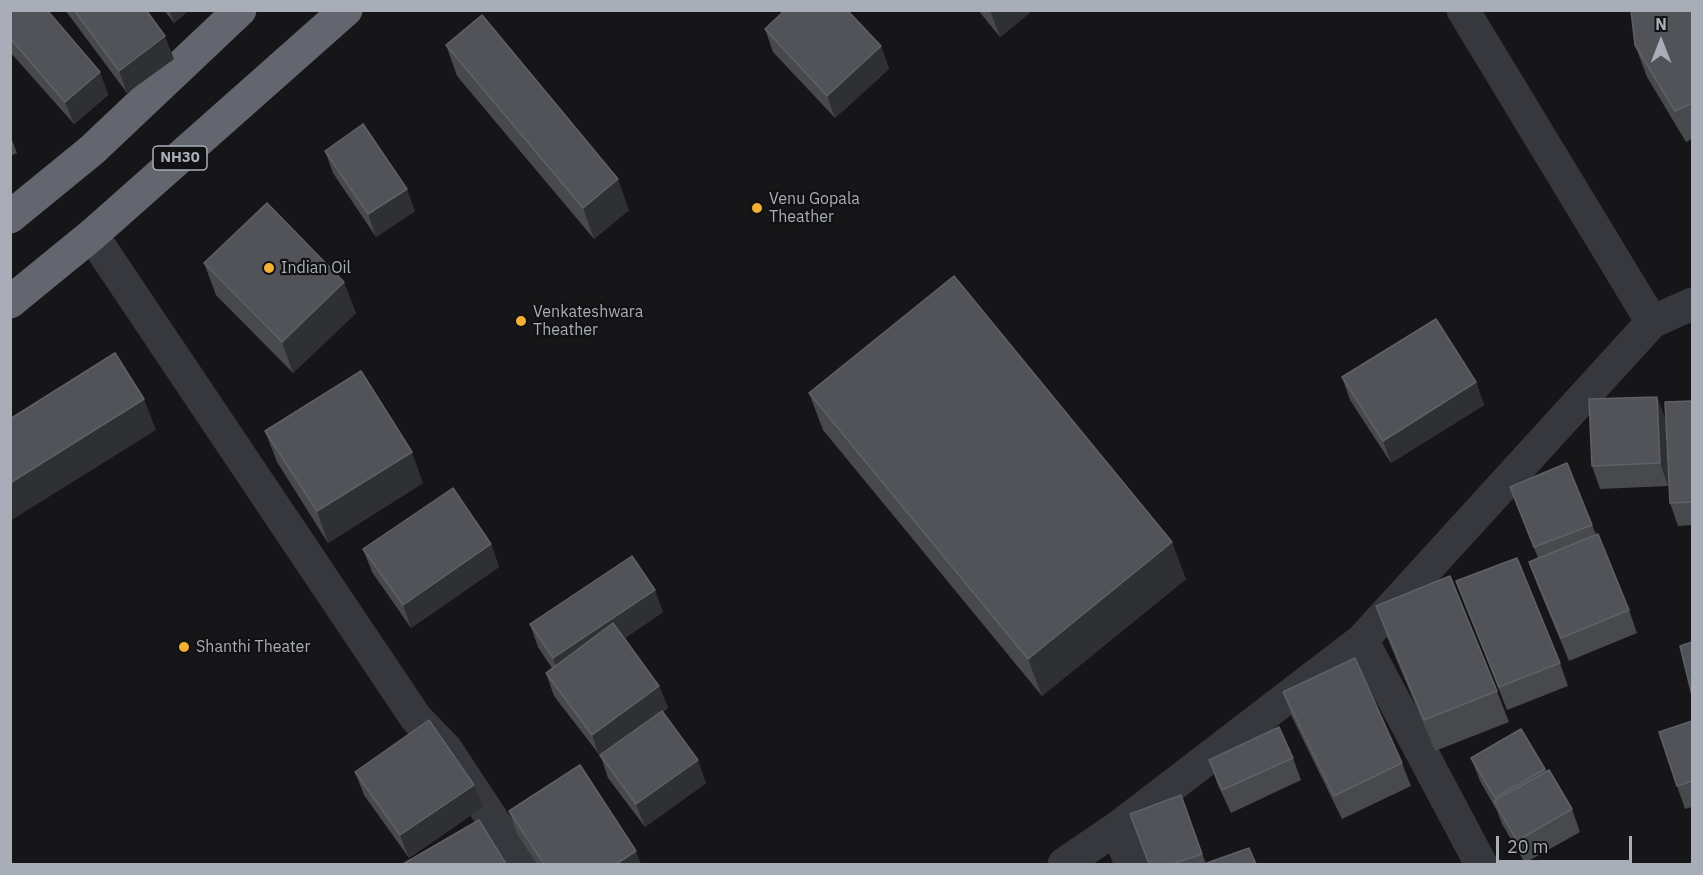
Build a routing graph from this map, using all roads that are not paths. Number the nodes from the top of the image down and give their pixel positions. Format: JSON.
{"nodes":[{"id":1,"x":240,"y":10,"type":"edge"},
{"id":2,"x":346,"y":10,"type":"edge"},
{"id":3,"x":1463,"y":10,"type":"edge"},
{"id":4,"x":10,"y":217,"type":"edge"},
{"id":5,"x":92,"y":235,"type":"junction"},
{"id":6,"x":10,"y":302,"type":"edge"},
{"id":7,"x":1692,"y":304,"type":"edge"},
{"id":8,"x":1652,"y":322,"type":"junction"},
{"id":9,"x":1362,"y":640,"type":"junction"},
{"id":10,"x":1117,"y":828,"type":"junction"},
{"id":11,"x":522,"y":864,"type":"edge"},
{"id":12,"x":1064,"y":864,"type":"edge"},
{"id":13,"x":1131,"y":864,"type":"edge"},
{"id":14,"x":1481,"y":864,"type":"edge"}],
"edges":[{"from":1,"to":4,"type":"highway"},
{"from":2,"to":5,"type":"highway","number":"NH30"},
{"from":3,"to":8,"type":"street"},
{"from":5,"to":6,"type":"highway","number":"NH30"},
{"from":5,"to":11,"type":"street"},
{"from":7,"to":8,"type":"street"},
{"from":8,"to":9,"type":"street"},
{"from":9,"to":10,"type":"street"},
{"from":9,"to":14,"type":"street"},
{"from":10,"to":12,"type":"street"},
{"from":10,"to":13,"type":"street"}]}
